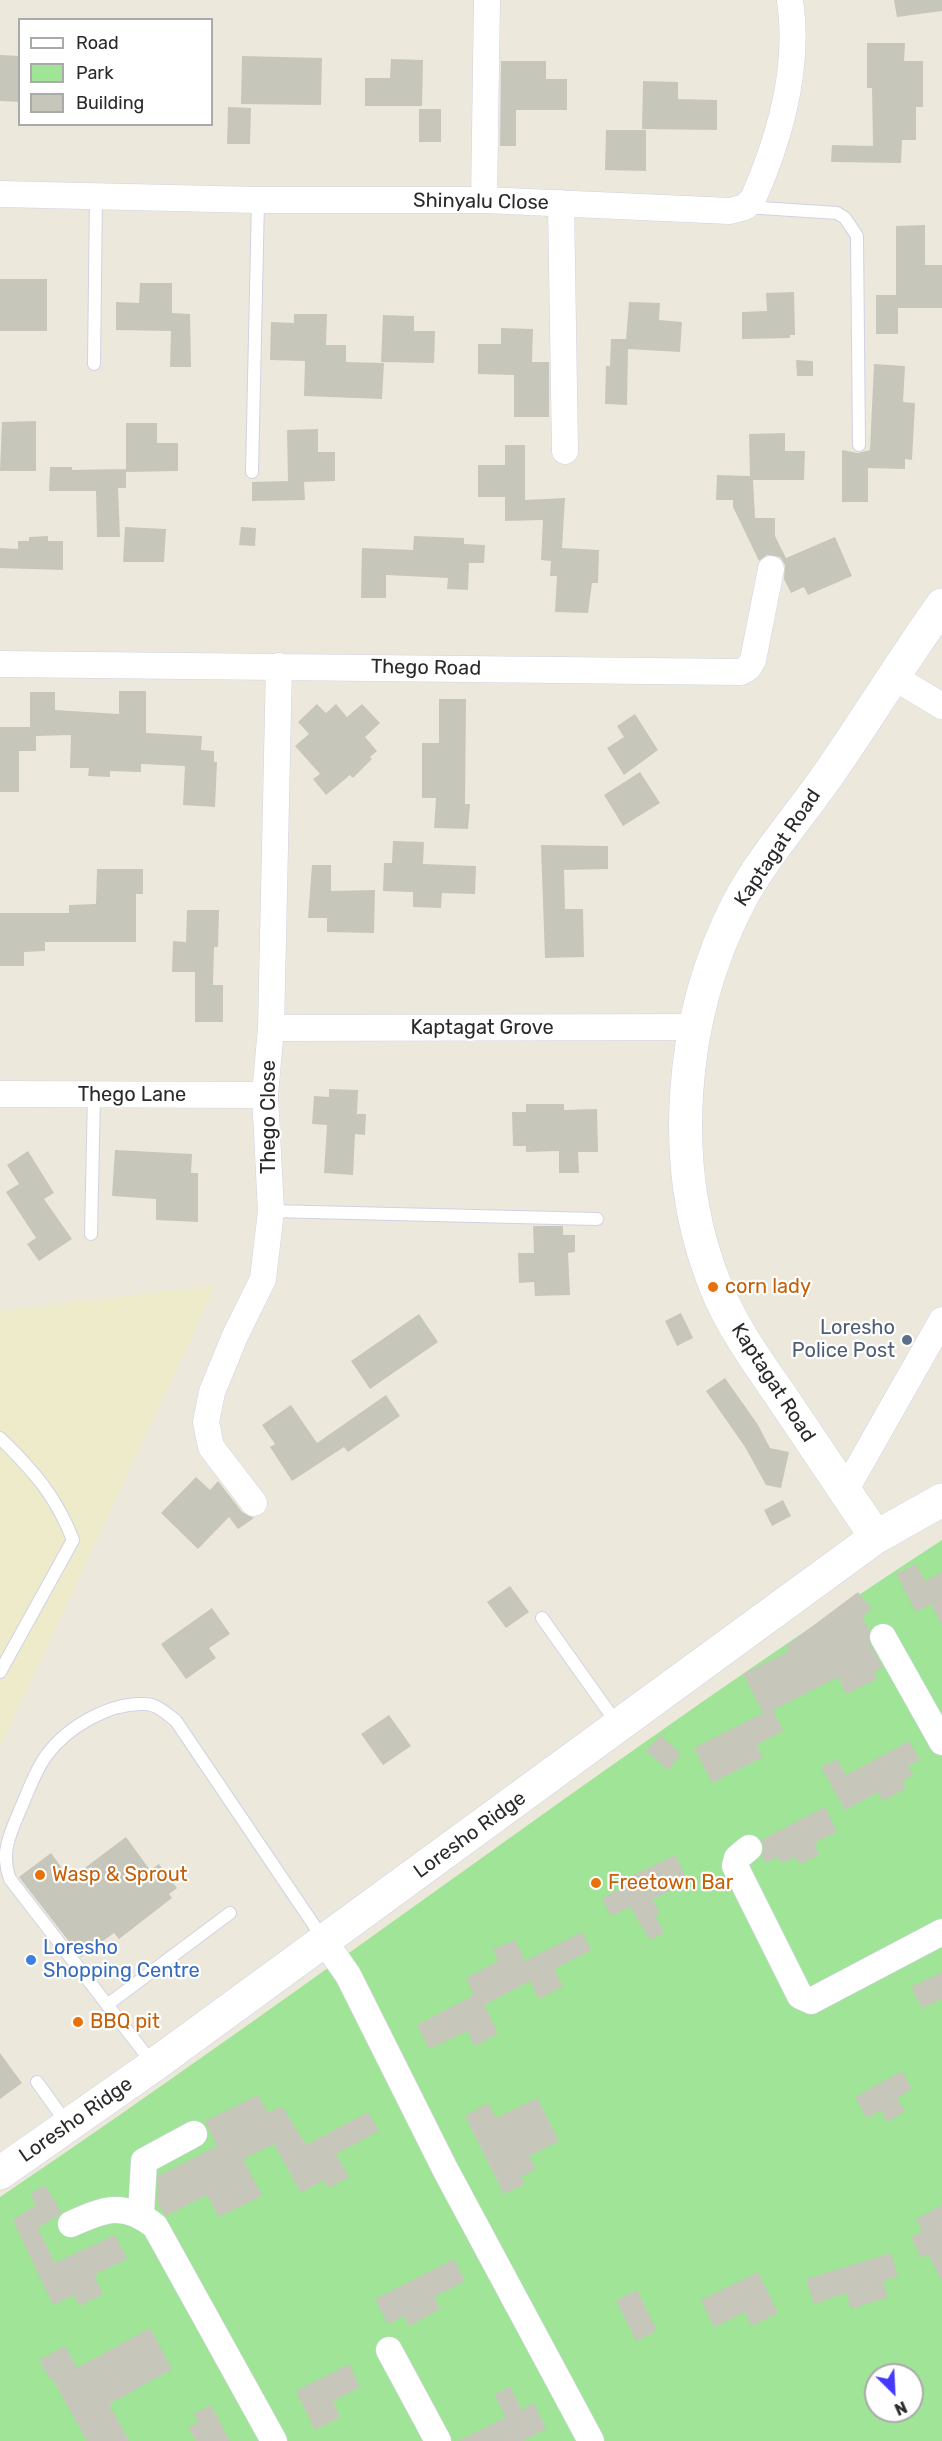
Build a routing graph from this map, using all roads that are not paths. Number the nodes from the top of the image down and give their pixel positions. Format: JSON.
{"nodes":[{"id":1,"x":487,"y":0,"type":"edge"},
{"id":2,"x":790,"y":0,"type":"edge"},
{"id":3,"x":0,"y":194,"type":"edge"},
{"id":4,"x":96,"y":195,"type":"junction"},
{"id":5,"x":258,"y":200,"type":"junction"},
{"id":6,"x":484,"y":200,"type":"junction"},
{"id":7,"x":561,"y":203,"type":"junction"},
{"id":8,"x":745,"y":207,"type":"junction"},
{"id":9,"x":94,"y":364,"type":"dead end"},
{"id":10,"x":859,"y":446,"type":"dead end"},
{"id":11,"x":565,"y":452,"type":"dead end"},
{"id":12,"x":252,"y":472,"type":"dead end"},
{"id":13,"x":771,"y":569,"type":"dead end"},
{"id":14,"x":942,"y":605,"type":"edge"},
{"id":15,"x":0,"y":664,"type":"edge"},
{"id":16,"x":279,"y":666,"type":"junction"},
{"id":17,"x":892,"y":676,"type":"junction"},
{"id":18,"x":942,"y":706,"type":"edge"},
{"id":19,"x":694,"y":1027,"type":"junction"},
{"id":20,"x":271,"y":1028,"type":"junction"},
{"id":21,"x":0,"y":1094,"type":"edge"},
{"id":22,"x":94,"y":1095,"type":"junction"},
{"id":23,"x":265,"y":1095,"type":"junction"},
{"id":24,"x":271,"y":1211,"type":"junction"},
{"id":25,"x":597,"y":1219,"type":"dead end"},
{"id":26,"x":91,"y":1234,"type":"dead end"},
{"id":27,"x":942,"y":1320,"type":"edge"},
{"id":28,"x":0,"y":1438,"type":"edge"},
{"id":29,"x":845,"y":1491,"type":"junction"},
{"id":30,"x":942,"y":1500,"type":"edge"},
{"id":31,"x":254,"y":1503,"type":"dead end"},
{"id":32,"x":876,"y":1537,"type":"junction"},
{"id":33,"x":542,"y":1618,"type":"dead end"},
{"id":34,"x":884,"y":1637,"type":"dead end"},
{"id":35,"x":0,"y":1672,"type":"edge"},
{"id":36,"x":618,"y":1726,"type":"junction"},
{"id":37,"x":942,"y":1742,"type":"edge"},
{"id":38,"x":749,"y":1848,"type":"dead end"},
{"id":39,"x":230,"y":1913,"type":"dead end"},
{"id":40,"x":942,"y":1932,"type":"edge"},
{"id":41,"x":324,"y":1941,"type":"junction"},
{"id":42,"x":107,"y":2005,"type":"junction"},
{"id":43,"x":154,"y":2065,"type":"junction"},
{"id":44,"x":37,"y":2082,"type":"dead end"},
{"id":45,"x":69,"y":2126,"type":"junction"},
{"id":46,"x":194,"y":2134,"type":"dead end"},
{"id":47,"x":0,"y":2173,"type":"edge"},
{"id":48,"x":141,"y":2214,"type":"junction"},
{"id":49,"x":71,"y":2224,"type":"dead end"},
{"id":50,"x":389,"y":2350,"type":"dead end"},
{"id":51,"x":274,"y":2441,"type":"edge"},
{"id":52,"x":438,"y":2441,"type":"edge"},
{"id":53,"x":591,"y":2441,"type":"edge"}],
"edges":[{"from":1,"to":6,"type":"street"},
{"from":2,"to":8,"type":"street"},
{"from":3,"to":4,"type":"street","name":"Shinyalu Close"},
{"from":4,"to":5,"type":"street","name":"Shinyalu Close"},
{"from":4,"to":9,"type":"lane"},
{"from":5,"to":6,"type":"street","name":"Shinyalu Close"},
{"from":5,"to":12,"type":"lane"},
{"from":6,"to":7,"type":"street","name":"Shinyalu Close"},
{"from":7,"to":8,"type":"street","name":"Shinyalu Close"},
{"from":7,"to":11,"type":"street"},
{"from":8,"to":10,"type":"lane"},
{"from":13,"to":16,"type":"street","name":"Thego Road"},
{"from":14,"to":17,"type":"main road","name":"Kaptagat Road"},
{"from":15,"to":16,"type":"street","name":"Thego Road"},
{"from":16,"to":20,"type":"street","name":"Thego Close"},
{"from":17,"to":18,"type":"street"},
{"from":17,"to":19,"type":"main road","name":"Kaptagat Road"},
{"from":19,"to":20,"type":"street","name":"Kaptagat Grove"},
{"from":19,"to":29,"type":"main road","name":"Kaptagat Road"},
{"from":20,"to":23,"type":"street","name":"Thego Close"},
{"from":21,"to":22,"type":"street","name":"Thego Lane"},
{"from":22,"to":23,"type":"street","name":"Thego Lane"},
{"from":22,"to":26,"type":"lane"},
{"from":23,"to":24,"type":"street","name":"Thego Close"},
{"from":24,"to":25,"type":"lane"},
{"from":24,"to":31,"type":"street","name":"Thego Close"},
{"from":27,"to":29,"type":"street"},
{"from":28,"to":35,"type":"lane"},
{"from":29,"to":32,"type":"main road","name":"Kaptagat Road"},
{"from":30,"to":32,"type":"main road","name":"Loresho Ridge"},
{"from":32,"to":36,"type":"main road","name":"Loresho Ridge"},
{"from":33,"to":36,"type":"lane"},
{"from":34,"to":37,"type":"street"},
{"from":36,"to":41,"type":"main road","name":"Loresho Ridge"},
{"from":38,"to":40,"type":"street"},
{"from":39,"to":42,"type":"lane"},
{"from":41,"to":42,"type":"lane"},
{"from":41,"to":43,"type":"main road","name":"Loresho Ridge"},
{"from":41,"to":53,"type":"street"},
{"from":42,"to":43,"type":"lane"},
{"from":43,"to":45,"type":"main road","name":"Loresho Ridge"},
{"from":44,"to":45,"type":"lane"},
{"from":45,"to":47,"type":"main road","name":"Loresho Ridge"},
{"from":46,"to":48,"type":"street"},
{"from":48,"to":49,"type":"street"},
{"from":48,"to":51,"type":"street"},
{"from":50,"to":52,"type":"street"}]}
